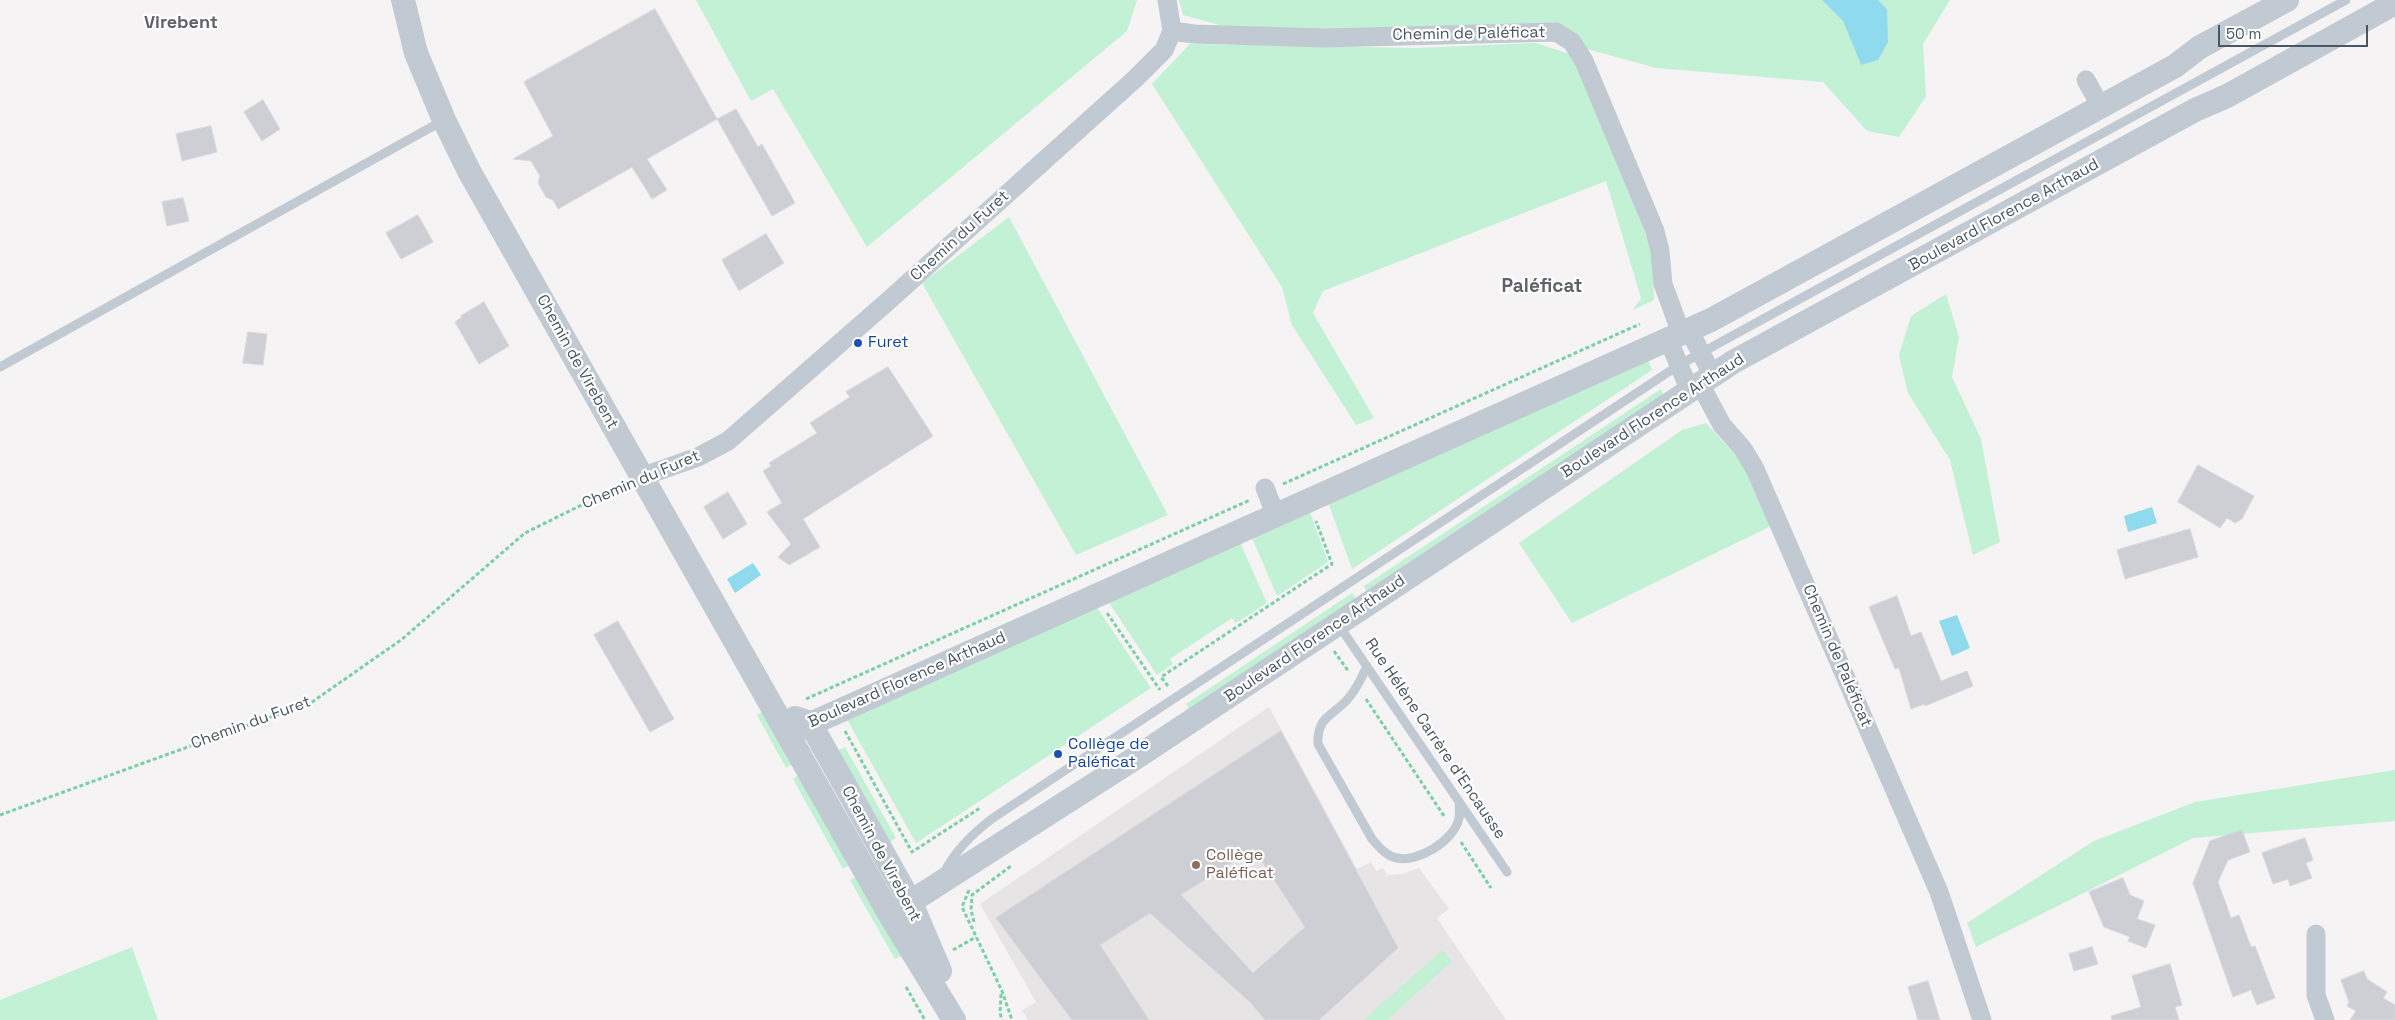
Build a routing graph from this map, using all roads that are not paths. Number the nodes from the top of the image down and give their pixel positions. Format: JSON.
{"nodes":[{"id":1,"x":404,"y":0,"type":"edge"},
{"id":2,"x":1167,"y":0,"type":"edge"},
{"id":3,"x":2287,"y":0,"type":"edge"},
{"id":4,"x":2346,"y":0,"type":"edge"},
{"id":5,"x":2395,"y":3,"type":"edge"},
{"id":6,"x":1172,"y":31,"type":"junction"},
{"id":7,"x":2086,"y":80,"type":"dead end"},
{"id":8,"x":2101,"y":107,"type":"junction"},
{"id":9,"x":444,"y":120,"type":"junction"},
{"id":10,"x":1679,"y":334,"type":"junction"},
{"id":11,"x":1701,"y":354,"type":"junction"},
{"id":12,"x":1679,"y":365,"type":"junction"},
{"id":13,"x":0,"y":367,"type":"edge"},
{"id":14,"x":1701,"y":384,"type":"junction"},
{"id":15,"x":641,"y":477,"type":"junction"},
{"id":16,"x":1266,"y":490,"type":"road end"},
{"id":17,"x":1276,"y":516,"type":"junction"},
{"id":18,"x":1330,"y":629,"type":"junction"},
{"id":19,"x":1367,"y":666,"type":"junction"},
{"id":20,"x":776,"y":713,"type":"junction"},
{"id":21,"x":810,"y":723,"type":"junction"},
{"id":22,"x":788,"y":734,"type":"junction"},
{"id":23,"x":1459,"y":802,"type":"junction"},
{"id":24,"x":1506,"y":872,"type":"dead end"},
{"id":25,"x":943,"y":882,"type":"junction"},
{"id":26,"x":911,"y":916,"type":"junction"},
{"id":27,"x":2316,"y":934,"type":"dead end"},
{"id":28,"x":954,"y":1020,"type":"edge"},
{"id":29,"x":964,"y":1020,"type":"edge"},
{"id":30,"x":1982,"y":1020,"type":"edge"},
{"id":31,"x":2325,"y":1020,"type":"edge"}],
"edges":[{"from":1,"to":9,"type":"street","name":"Chemin de Virebent"},
{"from":2,"to":6,"type":"street"},
{"from":3,"to":8,"type":"street","name":"Boulevard Florence Arthaud"},
{"from":4,"to":11,"type":"lane","name":"Boulevard Florence Arthaud"},
{"from":5,"to":14,"type":"street","name":"Boulevard Florence Arthaud"},
{"from":6,"to":10,"type":"street","name":"Chemin de Paléficat"},
{"from":6,"to":15,"type":"street","name":"Chemin du Furet"},
{"from":7,"to":8,"type":"street"},
{"from":8,"to":10,"type":"street","name":"Boulevard Florence Arthaud"},
{"from":9,"to":13,"type":"lane"},
{"from":9,"to":15,"type":"street","name":"Chemin de Virebent"},
{"from":10,"to":11,"type":"street"},
{"from":10,"to":12,"type":"street"},
{"from":10,"to":17,"type":"street","name":"Boulevard Florence Arthaud"},
{"from":11,"to":12,"type":"lane","name":"Boulevard Florence Arthaud"},
{"from":11,"to":14,"type":"street"},
{"from":12,"to":14,"type":"street"},
{"from":12,"to":25,"type":"lane","name":"Boulevard Florence Arthaud"},
{"from":14,"to":18,"type":"street","name":"Boulevard Florence Arthaud"},
{"from":14,"to":30,"type":"street","name":"Chemin de Paléficat"},
{"from":15,"to":20,"type":"street","name":"Chemin de Virebent"},
{"from":16,"to":17,"type":"street"},
{"from":17,"to":21,"type":"street","name":"Boulevard Florence Arthaud"},
{"from":18,"to":19,"type":"lane","name":"Rue Hélène Carrère d'Encausse"},
{"from":18,"to":25,"type":"street","name":"Boulevard Florence Arthaud"},
{"from":19,"to":23,"type":"lane","name":"Rue Hélène Carrère d'Encausse"},
{"from":19,"to":23,"type":"lane"},
{"from":20,"to":21,"type":"street"},
{"from":20,"to":22,"type":"street","name":"Chemin de Virebent"},
{"from":21,"to":22,"type":"street","name":"Boulevard Florence Arthaud"},
{"from":21,"to":26,"type":"street","name":"Chemin de Virebent"},
{"from":22,"to":26,"type":"street","name":"Chemin de Virebent"},
{"from":23,"to":24,"type":"lane","name":"Rue Hélène Carrère d'Encausse"},
{"from":25,"to":26,"type":"street","name":"Boulevard Florence Arthaud"},
{"from":26,"to":28,"type":"street","name":"Chemin de Virebent"},
{"from":26,"to":29,"type":"street","name":"Chemin de Virebent"},
{"from":27,"to":31,"type":"street"}]}
